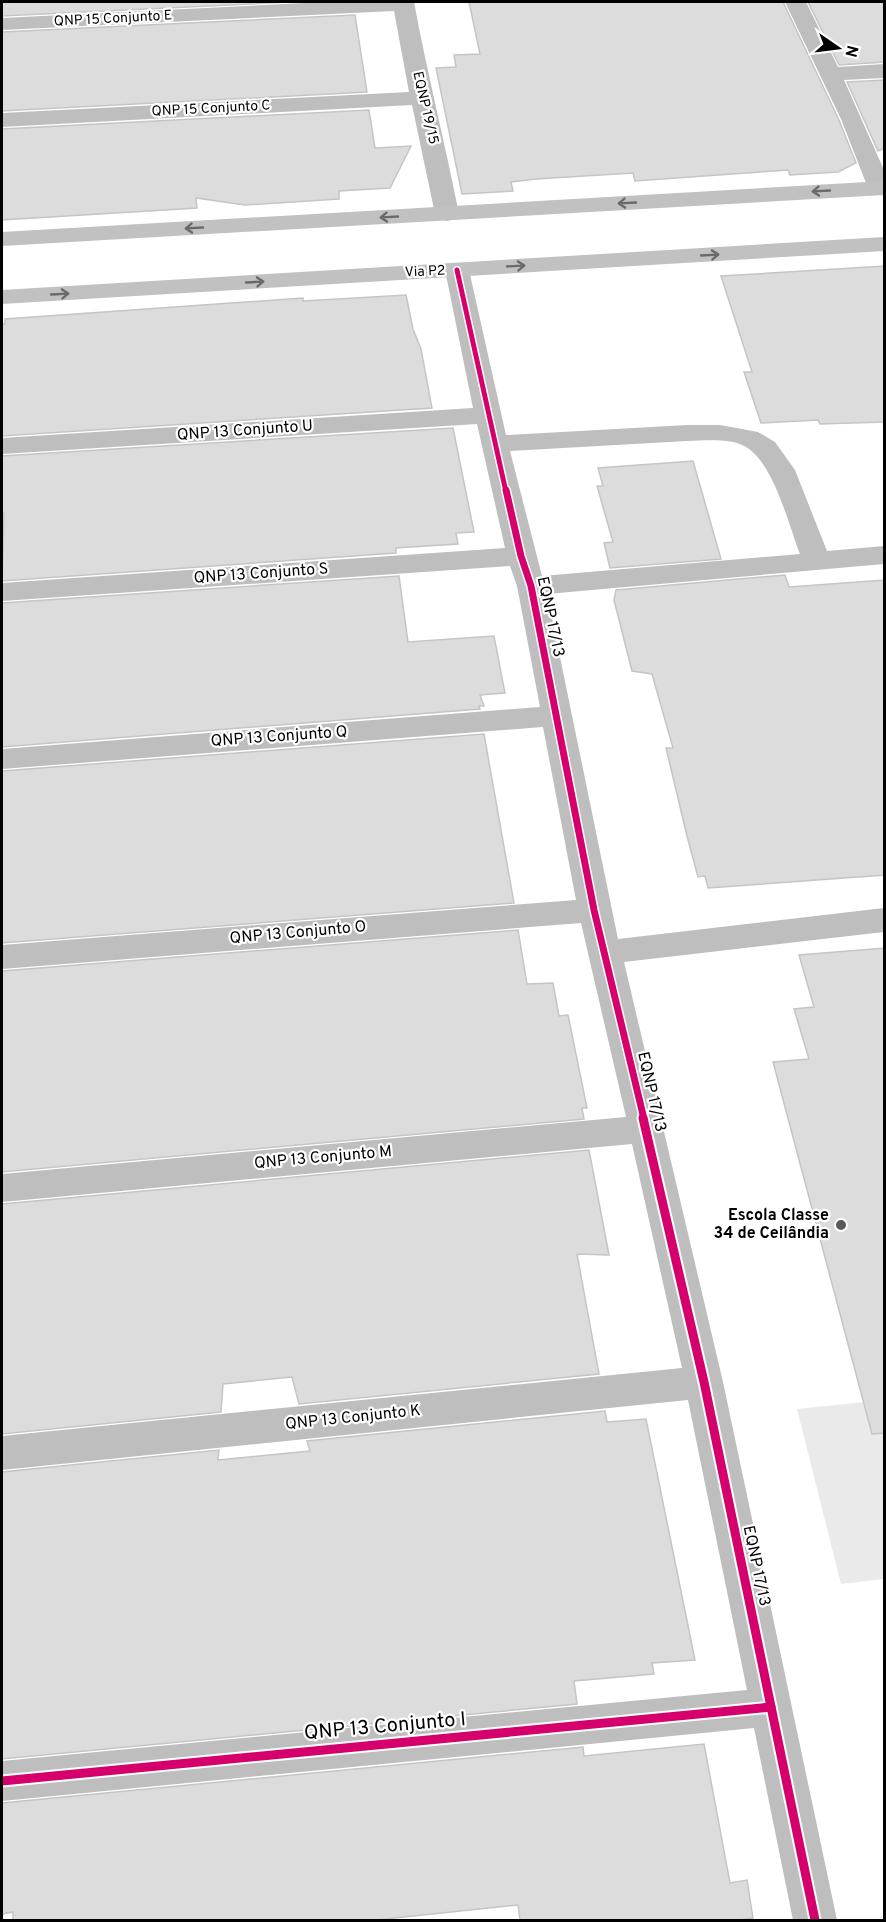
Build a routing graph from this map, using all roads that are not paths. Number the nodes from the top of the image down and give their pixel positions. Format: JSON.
{"nodes":[{"id":1,"x":796,"y":2,"type":"edge"},
{"id":2,"x":404,"y":3,"type":"edge"},
{"id":3,"x":2,"y":24,"type":"edge"},
{"id":4,"x":885,"y":71,"type":"edge"},
{"id":5,"x":831,"y":74,"type":"junction"},
{"id":6,"x":421,"y":98,"type":"junction"},
{"id":7,"x":2,"y":120,"type":"edge"},
{"id":8,"x":882,"y":188,"type":"edge"},
{"id":9,"x":447,"y":214,"type":"junction"},
{"id":10,"x":2,"y":239,"type":"edge"},
{"id":11,"x":885,"y":244,"type":"edge"},
{"id":12,"x":457,"y":270,"type":"junction"},
{"id":13,"x":2,"y":297,"type":"edge"},
{"id":14,"x":492,"y":430,"type":"junction"},
{"id":15,"x":2,"y":446,"type":"edge"},
{"id":16,"x":885,"y":555,"type":"edge"},
{"id":17,"x":817,"y":561,"type":"junction"},
{"id":18,"x":526,"y":571,"type":"junction"},
{"id":19,"x":2,"y":592,"type":"edge"},
{"id":20,"x":556,"y":716,"type":"junction"},
{"id":21,"x":2,"y":759,"type":"edge"},
{"id":22,"x":594,"y":910,"type":"junction"},
{"id":23,"x":885,"y":920,"type":"edge"},
{"id":24,"x":605,"y":952,"type":"junction"},
{"id":25,"x":2,"y":957,"type":"edge"},
{"id":26,"x":645,"y":1129,"type":"junction"},
{"id":27,"x":2,"y":1188,"type":"edge"},
{"id":28,"x":705,"y":1382,"type":"junction"},
{"id":29,"x":2,"y":1454,"type":"edge"},
{"id":30,"x":771,"y":1707,"type":"junction"},
{"id":31,"x":2,"y":1781,"type":"edge"},
{"id":32,"x":815,"y":1920,"type":"edge"}],
"edges":[{"from":1,"to":5,"type":"street"},
{"from":2,"to":3,"type":"street","name":"QNP 15 Conjunto E"},
{"from":2,"to":6,"type":"street","name":"EQNP 19/15"},
{"from":4,"to":5,"type":"street"},
{"from":5,"to":8,"type":"street"},
{"from":6,"to":7,"type":"street","name":"QNP 15 Conjunto C"},
{"from":6,"to":9,"type":"street","name":"EQNP 19/15"},
{"from":8,"to":9,"type":"main road","one_way":true},
{"from":9,"to":10,"type":"main road","one_way":true},
{"from":12,"to":11,"type":"main road","name":"Via P2","one_way":true},
{"from":13,"to":12,"type":"main road","name":"Via P2","one_way":true},
{"from":12,"to":14,"type":"street","name":"EQNP 17/13"},
{"from":14,"to":15,"type":"street","name":"QNP 13 Conjunto U"},
{"from":14,"to":17,"type":"street"},
{"from":14,"to":18,"type":"street","name":"EQNP 17/13"},
{"from":16,"to":17,"type":"street","name":"EQNP 17/13"},
{"from":17,"to":18,"type":"street","name":"EQNP 17/13"},
{"from":18,"to":19,"type":"street","name":"QNP 13 Conjunto S"},
{"from":18,"to":20,"type":"street","name":"EQNP 17/13"},
{"from":20,"to":21,"type":"street","name":"QNP 13 Conjunto Q"},
{"from":20,"to":22,"type":"street","name":"EQNP 17/13"},
{"from":22,"to":24,"type":"street","name":"EQNP 17/13"},
{"from":22,"to":25,"type":"street","name":"QNP 13 Conjunto O"},
{"from":23,"to":24,"type":"street"},
{"from":24,"to":26,"type":"street","name":"EQNP 17/13"},
{"from":26,"to":27,"type":"street","name":"QNP 13 Conjunto M"},
{"from":26,"to":28,"type":"street","name":"EQNP 17/13"},
{"from":28,"to":29,"type":"street","name":"QNP 13 Conjunto K"},
{"from":28,"to":30,"type":"street","name":"EQNP 17/13"},
{"from":30,"to":31,"type":"street","name":"QNP 13 Conjunto I"},
{"from":30,"to":32,"type":"street","name":"EQNP 17/13"}]}
